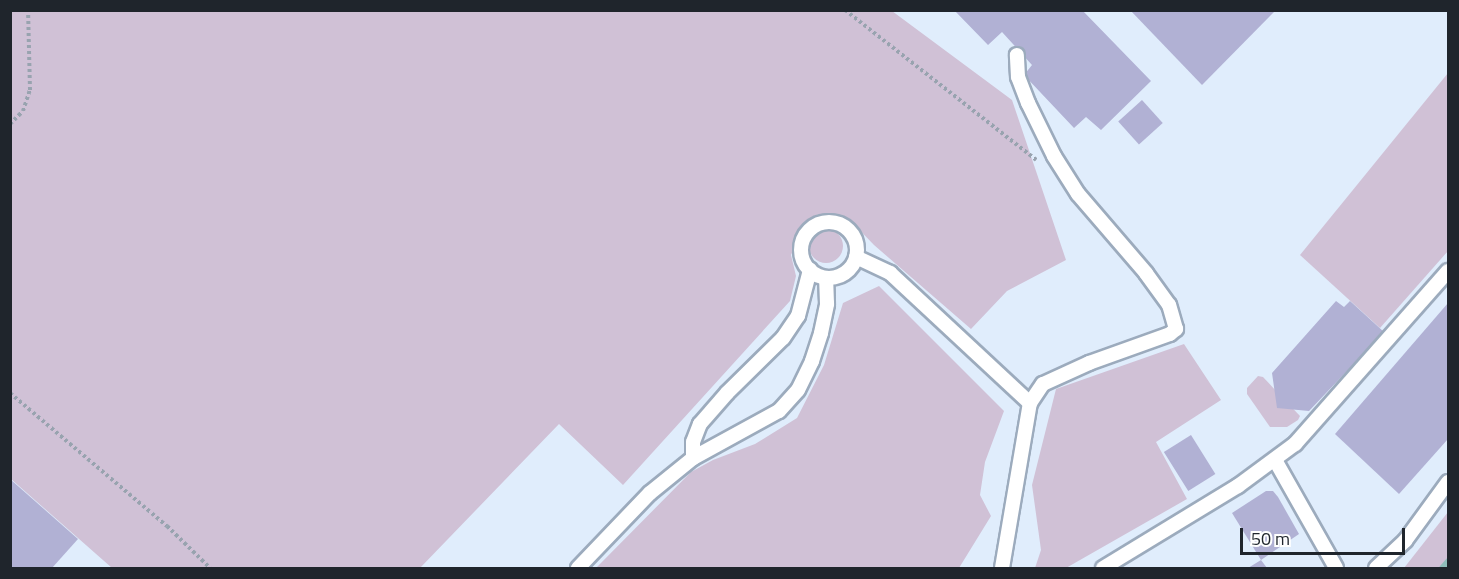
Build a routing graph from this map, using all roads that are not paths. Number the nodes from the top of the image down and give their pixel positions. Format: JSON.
{"nodes":[{"id":1,"x":1017,"y":55,"type":"dead end"},
{"id":2,"x":856,"y":257,"type":"junction"},
{"id":3,"x":810,"y":270,"type":"junction"},
{"id":4,"x":1449,"y":271,"type":"edge"},
{"id":5,"x":826,"y":278,"type":"junction"},
{"id":6,"x":1030,"y":403,"type":"junction"},
{"id":7,"x":693,"y":458,"type":"junction"},
{"id":8,"x":1275,"y":460,"type":"junction"},
{"id":9,"x":1449,"y":482,"type":"edge"},
{"id":10,"x":578,"y":568,"type":"edge"},
{"id":11,"x":1002,"y":568,"type":"edge"},
{"id":12,"x":1102,"y":568,"type":"edge"},
{"id":13,"x":1336,"y":568,"type":"edge"},
{"id":14,"x":1376,"y":568,"type":"edge"}],
"edges":[{"from":1,"to":6,"type":"lane"},
{"from":2,"to":3,"type":"lane"},
{"from":2,"to":5,"type":"lane"},
{"from":2,"to":6,"type":"lane"},
{"from":3,"to":5,"type":"lane"},
{"from":3,"to":7,"type":"lane"},
{"from":4,"to":8,"type":"lane"},
{"from":5,"to":7,"type":"lane"},
{"from":6,"to":11,"type":"lane"},
{"from":7,"to":10,"type":"lane"},
{"from":8,"to":12,"type":"lane"},
{"from":8,"to":13,"type":"lane"},
{"from":9,"to":14,"type":"lane"}]}
